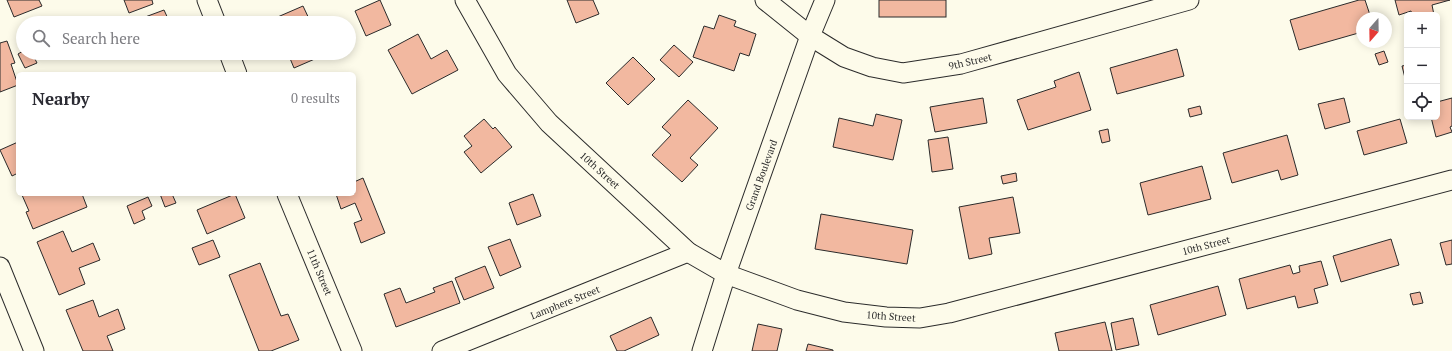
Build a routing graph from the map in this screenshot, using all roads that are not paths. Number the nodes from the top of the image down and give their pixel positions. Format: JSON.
{"nodes":[{"id":1,"x":207,"y":0,"type":"edge"},
{"id":2,"x":465,"y":0,"type":"edge"},
{"id":3,"x":765,"y":0,"type":"edge"},
{"id":4,"x":825,"y":0,"type":"edge"},
{"id":5,"x":1189,"y":0,"type":"edge"},
{"id":6,"x":213,"y":16,"type":"edge"},
{"id":7,"x":810,"y":36,"type":"junction"},
{"id":8,"x":232,"y":60,"type":"edge"},
{"id":9,"x":236,"y":72,"type":"edge"},
{"id":10,"x":1452,"y":180,"type":"edge"},
{"id":11,"x":288,"y":196,"type":"edge"},
{"id":12,"x":688,"y":252,"type":"junction"},
{"id":13,"x":0,"y":267,"type":"edge"},
{"id":14,"x":726,"y":274,"type":"junction"},
{"id":15,"x":34,"y":351,"type":"edge"},
{"id":16,"x":352,"y":351,"type":"edge"},
{"id":17,"x":442,"y":351,"type":"edge"},
{"id":18,"x":702,"y":351,"type":"edge"}],
"edges":[{"from":1,"to":6,"type":"street"},
{"from":2,"to":12,"type":"street","name":"10th Street"},
{"from":3,"to":7,"type":"street","name":"9th Street"},
{"from":4,"to":7,"type":"street","name":"Grand Boulevard"},
{"from":5,"to":7,"type":"street","name":"9th Street"},
{"from":7,"to":14,"type":"street","name":"Grand Boulevard"},
{"from":8,"to":9,"type":"street"},
{"from":10,"to":14,"type":"street","name":"10th Street"},
{"from":11,"to":16,"type":"street","name":"11th Street"},
{"from":12,"to":14,"type":"street","name":"10th Street"},
{"from":12,"to":17,"type":"street","name":"Lamphere Street"},
{"from":13,"to":15,"type":"street"},
{"from":14,"to":18,"type":"street","name":"Grand Boulevard"}]}
